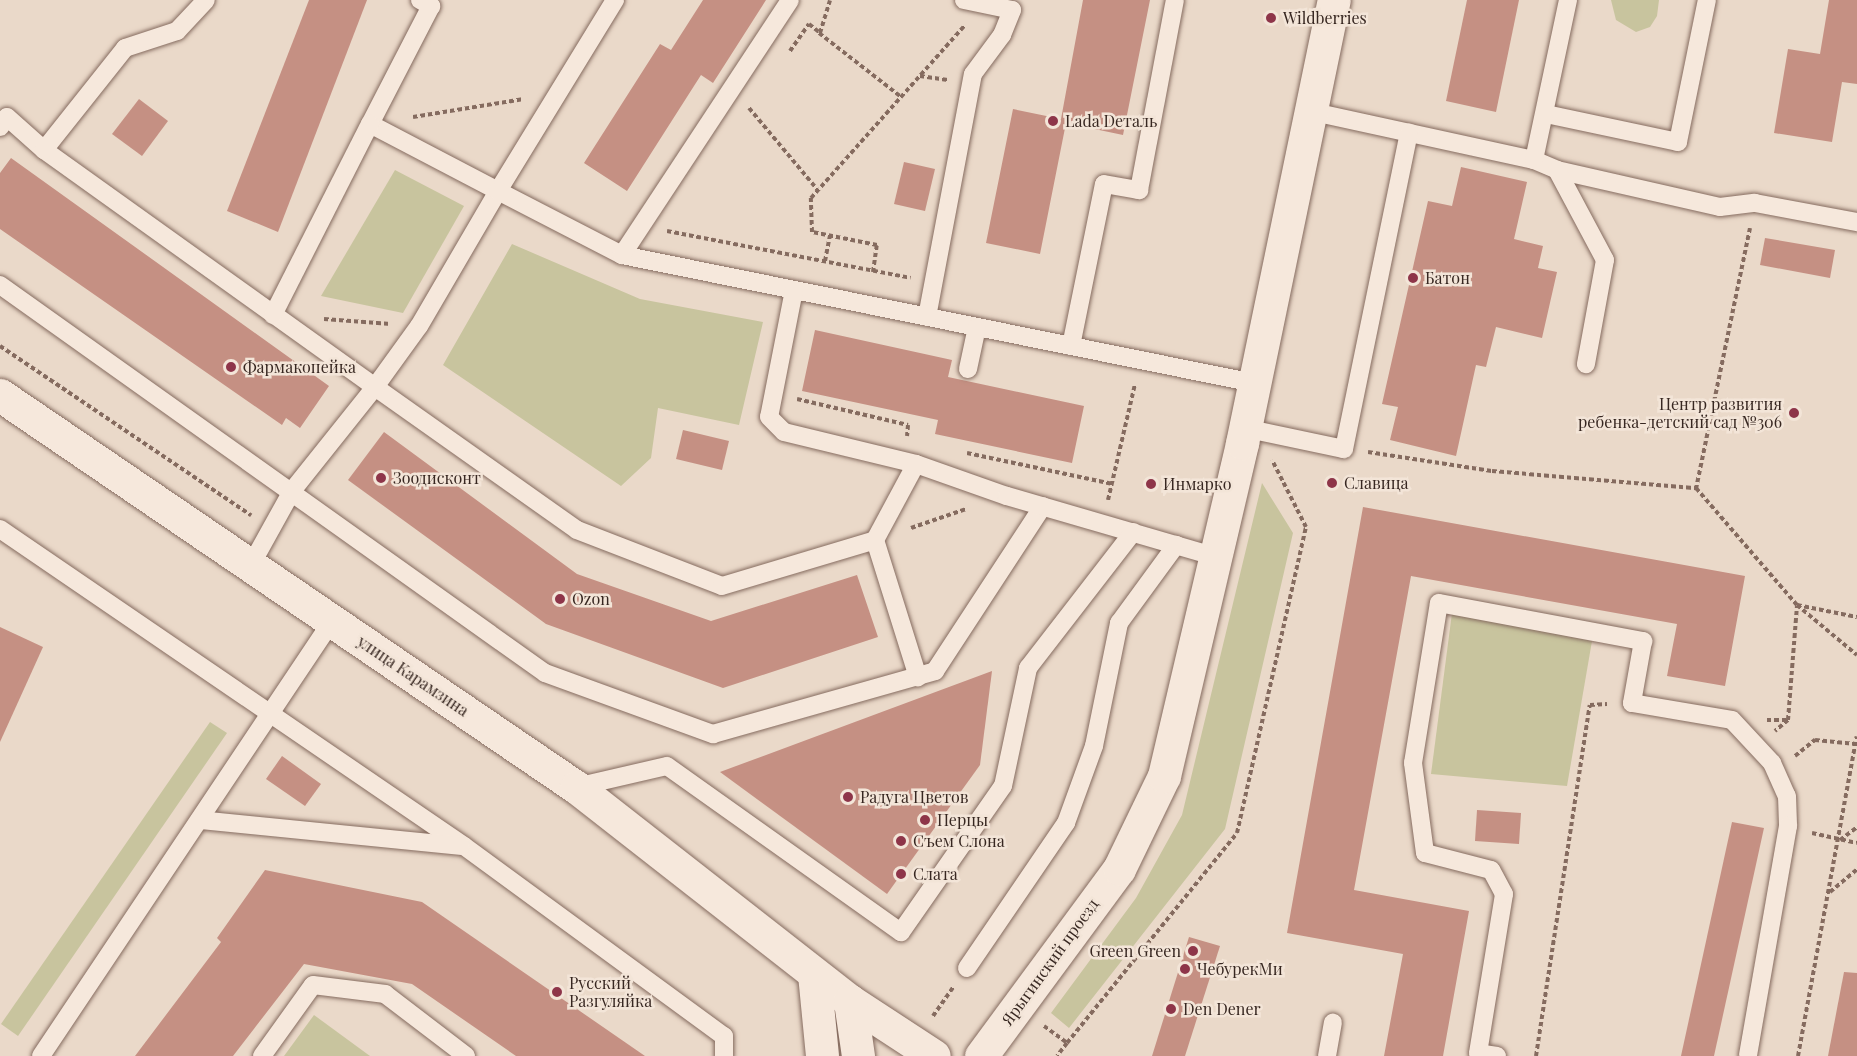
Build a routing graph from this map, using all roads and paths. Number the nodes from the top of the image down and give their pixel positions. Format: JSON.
{"nodes":[{"id":1,"x":206,"y":0,"type":"edge"},
{"id":2,"x":615,"y":0,"type":"edge"},
{"id":3,"x":830,"y":0,"type":"edge"},
{"id":4,"x":964,"y":0,"type":"edge"},
{"id":5,"x":1175,"y":0,"type":"edge"},
{"id":6,"x":1334,"y":0,"type":"edge"},
{"id":7,"x":1568,"y":0,"type":"edge"},
{"id":8,"x":1707,"y":0,"type":"edge"},
{"id":9,"x":430,"y":2,"type":"edge"},
{"id":10,"x":789,"y":2,"type":"edge"},
{"id":11,"x":984,"y":4,"type":"junction"},
{"id":12,"x":820,"y":33,"type":"junction"},
{"id":13,"x":730,"y":91,"type":"junction"},
{"id":14,"x":558,"y":93,"type":"junction"},
{"id":15,"x":900,"y":96,"type":"junction"},
{"id":16,"x":1309,"y":111,"type":"junction"},
{"id":17,"x":1546,"y":114,"type":"junction"},
{"id":18,"x":370,"y":124,"type":"junction"},
{"id":19,"x":0,"y":127,"type":"edge"},
{"id":20,"x":1409,"y":133,"type":"junction"},
{"id":21,"x":44,"y":150,"type":"junction"},
{"id":22,"x":1534,"y":160,"type":"junction"},
{"id":23,"x":1557,"y":170,"type":"junction"},
{"id":24,"x":817,"y":190,"type":"junction"},
{"id":25,"x":498,"y":191,"type":"junction"},
{"id":26,"x":1755,"y":203,"type":"junction"},
{"id":27,"x":1857,"y":222,"type":"edge"},
{"id":28,"x":641,"y":226,"type":"junction"},
{"id":29,"x":830,"y":236,"type":"junction"},
{"id":30,"x":622,"y":255,"type":"junction"},
{"id":31,"x":825,"y":261,"type":"junction"},
{"id":32,"x":873,"y":272,"type":"junction"},
{"id":33,"x":934,"y":283,"type":"junction"},
{"id":34,"x":0,"y":285,"type":"edge"},
{"id":35,"x":794,"y":290,"type":"junction"},
{"id":36,"x":273,"y":315,"type":"junction"},
{"id":37,"x":927,"y":317,"type":"junction"},
{"id":38,"x":418,"y":326,"type":"junction"},
{"id":39,"x":977,"y":327,"type":"junction"},
{"id":40,"x":0,"y":346,"type":"edge"},
{"id":41,"x":1071,"y":346,"type":"junction"},
{"id":42,"x":1140,"y":360,"type":"junction"},
{"id":43,"x":1586,"y":364,"type":"dead end"},
{"id":44,"x":968,"y":369,"type":"dead end"},
{"id":45,"x":1254,"y":383,"type":"junction"},
{"id":46,"x":375,"y":387,"type":"junction"},
{"id":47,"x":774,"y":393,"type":"junction"},
{"id":48,"x":0,"y":395,"type":"edge"},
{"id":49,"x":1256,"y":439,"type":"junction"},
{"id":50,"x":918,"y":442,"type":"dead end"},
{"id":51,"x":1344,"y":449,"type":"junction"},
{"id":52,"x":961,"y":451,"type":"dead end"},
{"id":53,"x":916,"y":464,"type":"junction"},
{"id":54,"x":1113,"y":484,"type":"junction"},
{"id":55,"x":1696,"y":488,"type":"junction"},
{"id":56,"x":292,"y":490,"type":"junction"},
{"id":57,"x":1007,"y":496,"type":"junction"},
{"id":58,"x":1043,"y":506,"type":"junction"},
{"id":59,"x":1096,"y":520,"type":"junction"},
{"id":60,"x":271,"y":528,"type":"junction"},
{"id":61,"x":0,"y":529,"type":"edge"},
{"id":62,"x":1133,"y":532,"type":"junction"},
{"id":63,"x":875,"y":540,"type":"junction"},
{"id":64,"x":1176,"y":545,"type":"junction"},
{"id":65,"x":1214,"y":556,"type":"junction"},
{"id":66,"x":251,"y":565,"type":"junction"},
{"id":67,"x":1797,"y":605,"type":"junction"},
{"id":68,"x":1857,"y":617,"type":"edge"},
{"id":69,"x":332,"y":621,"type":"junction"},
{"id":70,"x":1857,"y":655,"type":"edge"},
{"id":71,"x":918,"y":677,"type":"junction"},
{"id":72,"x":1632,"y":703,"type":"junction"},
{"id":73,"x":272,"y":712,"type":"junction"},
{"id":74,"x":1732,"y":720,"type":"junction"},
{"id":75,"x":1788,"y":720,"type":"junction"},
{"id":76,"x":1857,"y":736,"type":"edge"},
{"id":77,"x":1779,"y":742,"type":"dead end"},
{"id":78,"x":1856,"y":744,"type":"edge"},
{"id":79,"x":1785,"y":751,"type":"dead end"},
{"id":80,"x":576,"y":787,"type":"junction"},
{"id":81,"x":200,"y":820,"type":"junction"},
{"id":82,"x":1788,"y":826,"type":"junction"},
{"id":83,"x":1857,"y":827,"type":"edge"},
{"id":84,"x":1839,"y":841,"type":"junction"},
{"id":85,"x":1857,"y":843,"type":"edge"},
{"id":86,"x":464,"y":846,"type":"junction"},
{"id":87,"x":1857,"y":869,"type":"edge"},
{"id":88,"x":1829,"y":892,"type":"junction"},
{"id":89,"x":967,"y":968,"type":"dead end"},
{"id":90,"x":814,"y":974,"type":"junction"},
{"id":91,"x":850,"y":1001,"type":"junction"},
{"id":92,"x":1333,"y":1023,"type":"dead end"},
{"id":93,"x":1041,"y":1024,"type":"dead end"},
{"id":94,"x":1067,"y":1043,"type":"junction"},
{"id":95,"x":50,"y":1053,"type":"edge"},
{"id":96,"x":262,"y":1056,"type":"edge"},
{"id":97,"x":466,"y":1056,"type":"edge"},
{"id":98,"x":724,"y":1056,"type":"edge"},
{"id":99,"x":822,"y":1056,"type":"edge"},
{"id":100,"x":858,"y":1056,"type":"edge"},
{"id":101,"x":934,"y":1056,"type":"edge"},
{"id":102,"x":981,"y":1056,"type":"edge"},
{"id":103,"x":1057,"y":1056,"type":"edge"},
{"id":104,"x":1327,"y":1056,"type":"edge"},
{"id":105,"x":1497,"y":1056,"type":"edge"},
{"id":106,"x":1536,"y":1056,"type":"edge"},
{"id":107,"x":1748,"y":1056,"type":"edge"},
{"id":108,"x":1797,"y":1056,"type":"edge"}],
"edges":[{"from":1,"to":21,"type":"lane"},
{"from":2,"to":14,"type":"lane"},
{"from":3,"to":12,"type":"path"},
{"from":4,"to":11,"type":"lane"},
{"from":5,"to":41,"type":"lane"},
{"from":6,"to":16,"type":"street","name":"Ярыгинский проезд"},
{"from":7,"to":17,"type":"lane"},
{"from":8,"to":17,"type":"lane"},
{"from":9,"to":18,"type":"lane"},
{"from":10,"to":12,"type":"path"},
{"from":10,"to":13,"type":"lane"},
{"from":11,"to":15,"type":"path"},
{"from":11,"to":33,"type":"lane"},
{"from":12,"to":15,"type":"path"},
{"from":13,"to":24,"type":"path"},
{"from":13,"to":28,"type":"lane"},
{"from":14,"to":18,"type":"path"},
{"from":14,"to":25,"type":"lane"},
{"from":15,"to":24,"type":"path"},
{"from":16,"to":20,"type":"lane"},
{"from":16,"to":45,"type":"street","name":"Ярыгинский проезд"},
{"from":17,"to":22,"type":"lane"},
{"from":18,"to":25,"type":"lane"},
{"from":18,"to":36,"type":"lane"},
{"from":19,"to":21,"type":"lane"},
{"from":20,"to":22,"type":"lane"},
{"from":20,"to":51,"type":"lane"},
{"from":21,"to":36,"type":"lane"},
{"from":22,"to":23,"type":"lane"},
{"from":23,"to":26,"type":"lane"},
{"from":23,"to":43,"type":"lane"},
{"from":24,"to":29,"type":"path"},
{"from":25,"to":30,"type":"lane"},
{"from":25,"to":38,"type":"lane"},
{"from":26,"to":27,"type":"lane"},
{"from":26,"to":55,"type":"path"},
{"from":28,"to":30,"type":"lane"},
{"from":28,"to":31,"type":"path"},
{"from":29,"to":31,"type":"path"},
{"from":29,"to":32,"type":"path"},
{"from":30,"to":35,"type":"lane"},
{"from":31,"to":32,"type":"path"},
{"from":32,"to":33,"type":"path"},
{"from":33,"to":37,"type":"lane"},
{"from":34,"to":56,"type":"lane"},
{"from":35,"to":37,"type":"lane"},
{"from":35,"to":47,"type":"lane"},
{"from":36,"to":38,"type":"path"},
{"from":36,"to":46,"type":"lane"},
{"from":37,"to":39,"type":"lane"},
{"from":38,"to":46,"type":"lane"},
{"from":39,"to":41,"type":"lane"},
{"from":39,"to":44,"type":"lane"},
{"from":40,"to":60,"type":"path"},
{"from":41,"to":42,"type":"lane"},
{"from":42,"to":45,"type":"lane"},
{"from":42,"to":54,"type":"path"},
{"from":45,"to":49,"type":"street","name":"Ярыгинский проезд"},
{"from":46,"to":56,"type":"lane"},
{"from":46,"to":63,"type":"lane"},
{"from":47,"to":50,"type":"path"},
{"from":47,"to":53,"type":"lane"},
{"from":48,"to":66,"type":"street","name":"улица Карамзина"},
{"from":49,"to":51,"type":"lane"},
{"from":49,"to":65,"type":"street","name":"Ярыгинский проезд"},
{"from":49,"to":94,"type":"path"},
{"from":51,"to":55,"type":"path"},
{"from":52,"to":54,"type":"path"},
{"from":53,"to":57,"type":"lane"},
{"from":53,"to":63,"type":"lane"},
{"from":54,"to":59,"type":"path"},
{"from":55,"to":67,"type":"path"},
{"from":56,"to":60,"type":"lane"},
{"from":56,"to":71,"type":"lane"},
{"from":57,"to":58,"type":"lane"},
{"from":57,"to":63,"type":"path"},
{"from":58,"to":59,"type":"lane"},
{"from":58,"to":71,"type":"lane"},
{"from":59,"to":62,"type":"lane"},
{"from":60,"to":66,"type":"lane"},
{"from":61,"to":73,"type":"lane"},
{"from":62,"to":64,"type":"lane"},
{"from":62,"to":80,"type":"lane"},
{"from":63,"to":71,"type":"lane"},
{"from":64,"to":65,"type":"lane"},
{"from":64,"to":89,"type":"lane"},
{"from":65,"to":102,"type":"street","name":"Ярыгинский проезд"},
{"from":66,"to":69,"type":"street","name":"улица Карамзина"},
{"from":67,"to":68,"type":"path"},
{"from":67,"to":70,"type":"path"},
{"from":67,"to":75,"type":"path"},
{"from":69,"to":73,"type":"lane"},
{"from":69,"to":80,"type":"street","name":"улица Карамзина"},
{"from":72,"to":74,"type":"lane"},
{"from":72,"to":105,"type":"lane"},
{"from":72,"to":106,"type":"path"},
{"from":73,"to":81,"type":"lane"},
{"from":73,"to":86,"type":"lane"},
{"from":74,"to":75,"type":"path"},
{"from":74,"to":82,"type":"lane"},
{"from":75,"to":77,"type":"path"},
{"from":76,"to":78,"type":"path"},
{"from":78,"to":79,"type":"path"},
{"from":78,"to":84,"type":"path"},
{"from":80,"to":90,"type":"street","name":"улица Карамзина"},
{"from":81,"to":86,"type":"lane"},
{"from":81,"to":95,"type":"lane"},
{"from":82,"to":84,"type":"path"},
{"from":82,"to":107,"type":"lane"},
{"from":83,"to":84,"type":"path"},
{"from":84,"to":85,"type":"path"},
{"from":84,"to":88,"type":"path"},
{"from":86,"to":98,"type":"lane"},
{"from":87,"to":88,"type":"path"},
{"from":88,"to":108,"type":"path"},
{"from":90,"to":91,"type":"street","name":"улица Карамзина"},
{"from":90,"to":99,"type":"street"},
{"from":91,"to":100,"type":"street"},
{"from":91,"to":101,"type":"street","name":"улица Карамзина"},
{"from":92,"to":104,"type":"lane"},
{"from":93,"to":94,"type":"path"},
{"from":94,"to":103,"type":"path"},
{"from":96,"to":97,"type":"lane"}]}
